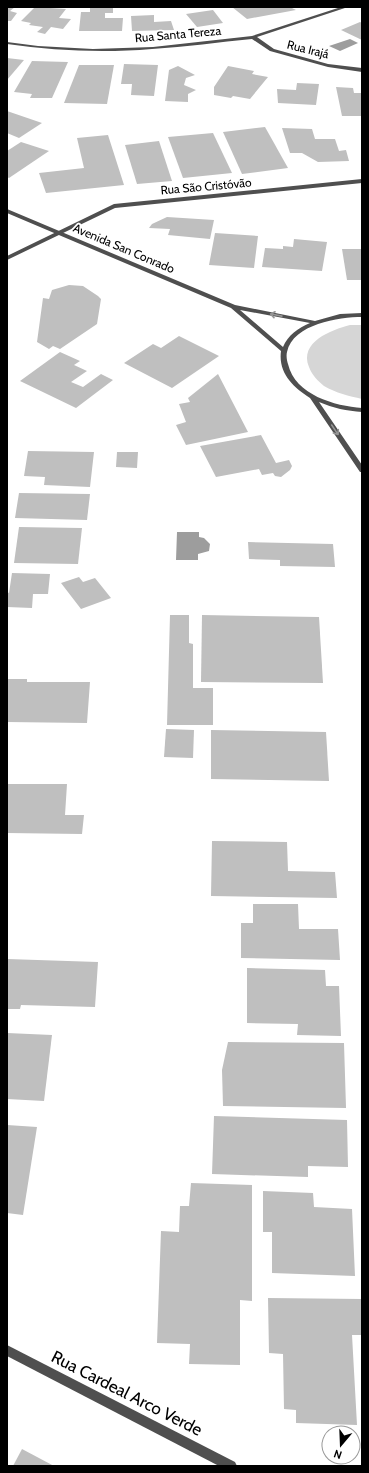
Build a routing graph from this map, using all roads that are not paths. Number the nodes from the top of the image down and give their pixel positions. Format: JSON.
{"nodes":[{"id":1,"x":346,"y":7,"type":"edge"},
{"id":2,"x":253,"y":37,"type":"junction"},
{"id":3,"x":7,"y":43,"type":"edge"},
{"id":4,"x":362,"y":70,"type":"edge"},
{"id":5,"x":362,"y":181,"type":"edge"},
{"id":6,"x":7,"y":211,"type":"edge"},
{"id":7,"x":58,"y":232,"type":"junction"},
{"id":8,"x":7,"y":258,"type":"edge"},
{"id":9,"x":233,"y":306,"type":"junction"},
{"id":10,"x":362,"y":315,"type":"edge"},
{"id":11,"x":314,"y":322,"type":"junction"},
{"id":12,"x":284,"y":352,"type":"junction"},
{"id":13,"x":313,"y":398,"type":"junction"},
{"id":14,"x":362,"y":410,"type":"edge"},
{"id":15,"x":362,"y":470,"type":"edge"},
{"id":16,"x":7,"y":1350,"type":"edge"},
{"id":17,"x":231,"y":1466,"type":"edge"}],
"edges":[{"from":1,"to":2,"type":"street","name":"Rua Santa Tereza"},
{"from":2,"to":3,"type":"street","name":"Rua Santa Tereza"},
{"from":2,"to":4,"type":"street","name":"Rua Irajá"},
{"from":5,"to":7,"type":"street","name":"Rua São Cristóvão"},
{"from":6,"to":7,"type":"street","name":"Avenida San Conrado"},
{"from":7,"to":8,"type":"street","name":"Rua São Cristóvão"},
{"from":7,"to":9,"type":"street","name":"Avenida San Conrado"},
{"from":11,"to":9,"type":"street","name":"Avenida San Conrado","one_way":true},
{"from":9,"to":12,"type":"street","name":"Avenida San Conrado"},
{"from":10,"to":11,"type":"street"},
{"from":11,"to":12,"type":"street"},
{"from":12,"to":13,"type":"street"},
{"from":13,"to":14,"type":"street"},
{"from":13,"to":15,"type":"street","one_way":true},
{"from":16,"to":17,"type":"street","name":"Rua Cardeal Arco Verde"}]}
